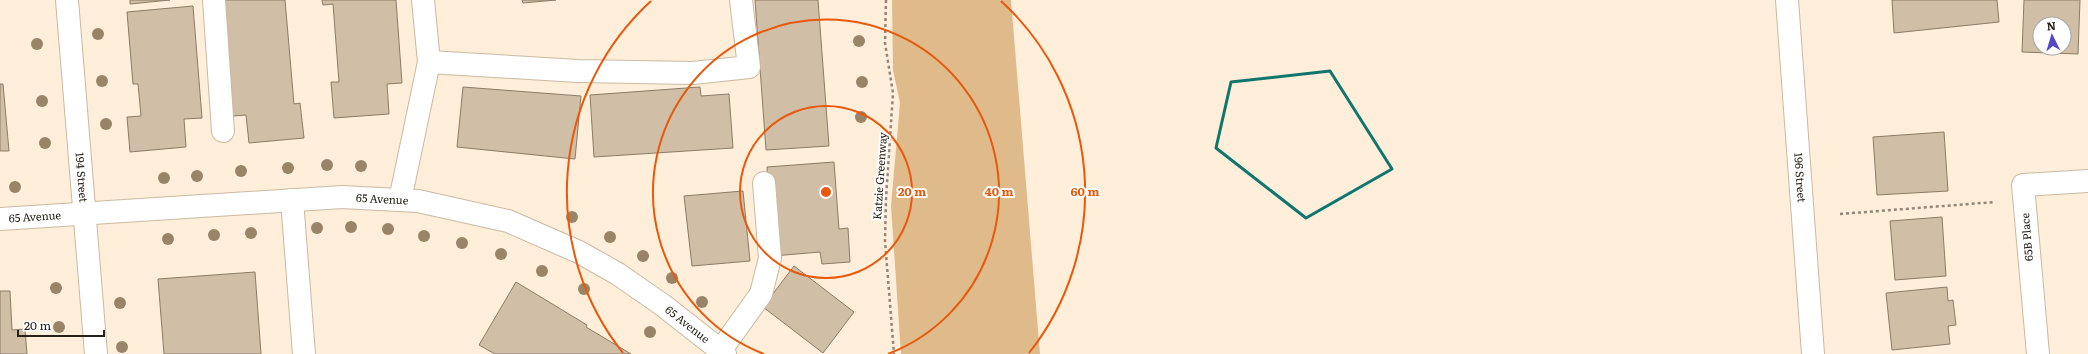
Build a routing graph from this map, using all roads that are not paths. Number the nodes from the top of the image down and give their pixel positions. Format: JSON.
{"nodes":[{"id":1,"x":67,"y":0,"type":"edge"},
{"id":2,"x":214,"y":0,"type":"edge"},
{"id":3,"x":423,"y":0,"type":"edge"},
{"id":4,"x":741,"y":0,"type":"edge"},
{"id":5,"x":1787,"y":0,"type":"edge"},
{"id":6,"x":429,"y":62,"type":"junction"},
{"id":7,"x":223,"y":131,"type":"dead end"},
{"id":8,"x":2088,"y":181,"type":"edge"},
{"id":9,"x":764,"y":183,"type":"dead end"},
{"id":10,"x":292,"y":200,"type":"junction"},
{"id":11,"x":400,"y":200,"type":"junction"},
{"id":12,"x":85,"y":213,"type":"junction"},
{"id":13,"x":0,"y":219,"type":"edge"},
{"id":14,"x":721,"y":353,"type":"edge"},
{"id":15,"x":96,"y":354,"type":"edge"},
{"id":16,"x":304,"y":354,"type":"edge"},
{"id":17,"x":1813,"y":354,"type":"edge"},
{"id":18,"x":2038,"y":354,"type":"edge"}],
"edges":[{"from":1,"to":12,"type":"street","name":"194 Street"},
{"from":2,"to":7,"type":"street"},
{"from":3,"to":6,"type":"street"},
{"from":4,"to":6,"type":"street"},
{"from":5,"to":17,"type":"street","name":"196 Street"},
{"from":6,"to":11,"type":"street"},
{"from":8,"to":18,"type":"street","name":"65B Place"},
{"from":9,"to":14,"type":"street"},
{"from":10,"to":11,"type":"street","name":"65 Avenue"},
{"from":10,"to":12,"type":"street","name":"65 Avenue"},
{"from":10,"to":16,"type":"street"},
{"from":11,"to":14,"type":"street","name":"65 Avenue"},
{"from":12,"to":13,"type":"street","name":"65 Avenue"},
{"from":12,"to":15,"type":"street","name":"194 Street"}]}
